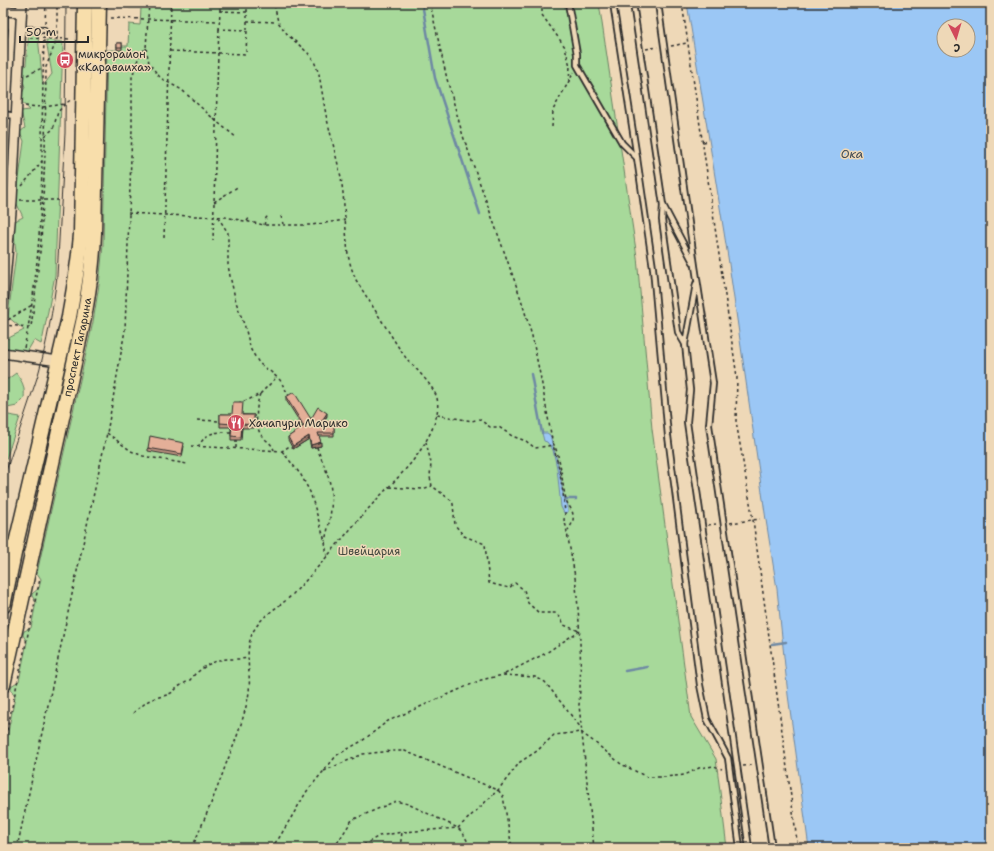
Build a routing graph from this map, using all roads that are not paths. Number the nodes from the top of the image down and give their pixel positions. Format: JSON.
{"nodes":[{"id":1,"x":84,"y":3,"type":"edge"},
{"id":2,"x":99,"y":3,"type":"edge"},
{"id":3,"x":568,"y":3,"type":"edge"},
{"id":4,"x":613,"y":3,"type":"edge"},
{"id":5,"x":633,"y":3,"type":"edge"},
{"id":6,"x":658,"y":3,"type":"edge"},
{"id":7,"x":21,"y":8,"type":"edge"},
{"id":8,"x":3,"y":10,"type":"edge"},
{"id":9,"x":44,"y":30,"type":"road end"},
{"id":10,"x":20,"y":34,"type":"junction"},
{"id":11,"x":3,"y":114,"type":"edge"},
{"id":12,"x":16,"y":116,"type":"junction"},
{"id":13,"x":637,"y":158,"type":"junction"},
{"id":14,"x":8,"y":200,"type":"edge"},
{"id":15,"x":663,"y":205,"type":"junction"},
{"id":16,"x":695,"y":266,"type":"junction"},
{"id":17,"x":697,"y":280,"type":"junction"},
{"id":18,"x":3,"y":302,"type":"edge"},
{"id":19,"x":685,"y":344,"type":"junction"},
{"id":20,"x":3,"y":353,"type":"edge"},
{"id":21,"x":58,"y":362,"type":"junction"},
{"id":22,"x":9,"y":549,"type":"edge"},
{"id":23,"x":3,"y":606,"type":"edge"},
{"id":24,"x":3,"y":685,"type":"edge"},
{"id":25,"x":740,"y":848,"type":"edge"},
{"id":26,"x":749,"y":848,"type":"edge"},
{"id":27,"x":772,"y":848,"type":"edge"}],
"edges":[{"from":1,"to":21,"type":"main road","name":"проспект Гагарина"},
{"from":2,"to":24,"type":"main road","name":"проспект Гагарина"},
{"from":3,"to":13,"type":"lane"},
{"from":4,"to":13,"type":"lane"},
{"from":5,"to":15,"type":"lane"},
{"from":6,"to":16,"type":"lane"},
{"from":7,"to":8,"type":"street"},
{"from":7,"to":10,"type":"street"},
{"from":9,"to":10,"type":"lane"},
{"from":10,"to":12,"type":"street"},
{"from":11,"to":12,"type":"lane"},
{"from":12,"to":14,"type":"street"},
{"from":13,"to":25,"type":"lane"},
{"from":14,"to":18,"type":"street"},
{"from":15,"to":16,"type":"lane"},
{"from":15,"to":19,"type":"lane"},
{"from":16,"to":17,"type":"lane"},
{"from":17,"to":19,"type":"lane"},
{"from":17,"to":27,"type":"lane"},
{"from":19,"to":26,"type":"lane"},
{"from":20,"to":21,"type":"street"},
{"from":21,"to":22,"type":"main road","name":"проспект Гагарина"},
{"from":22,"to":23,"type":"main road","name":"проспект Гагарина"}]}
